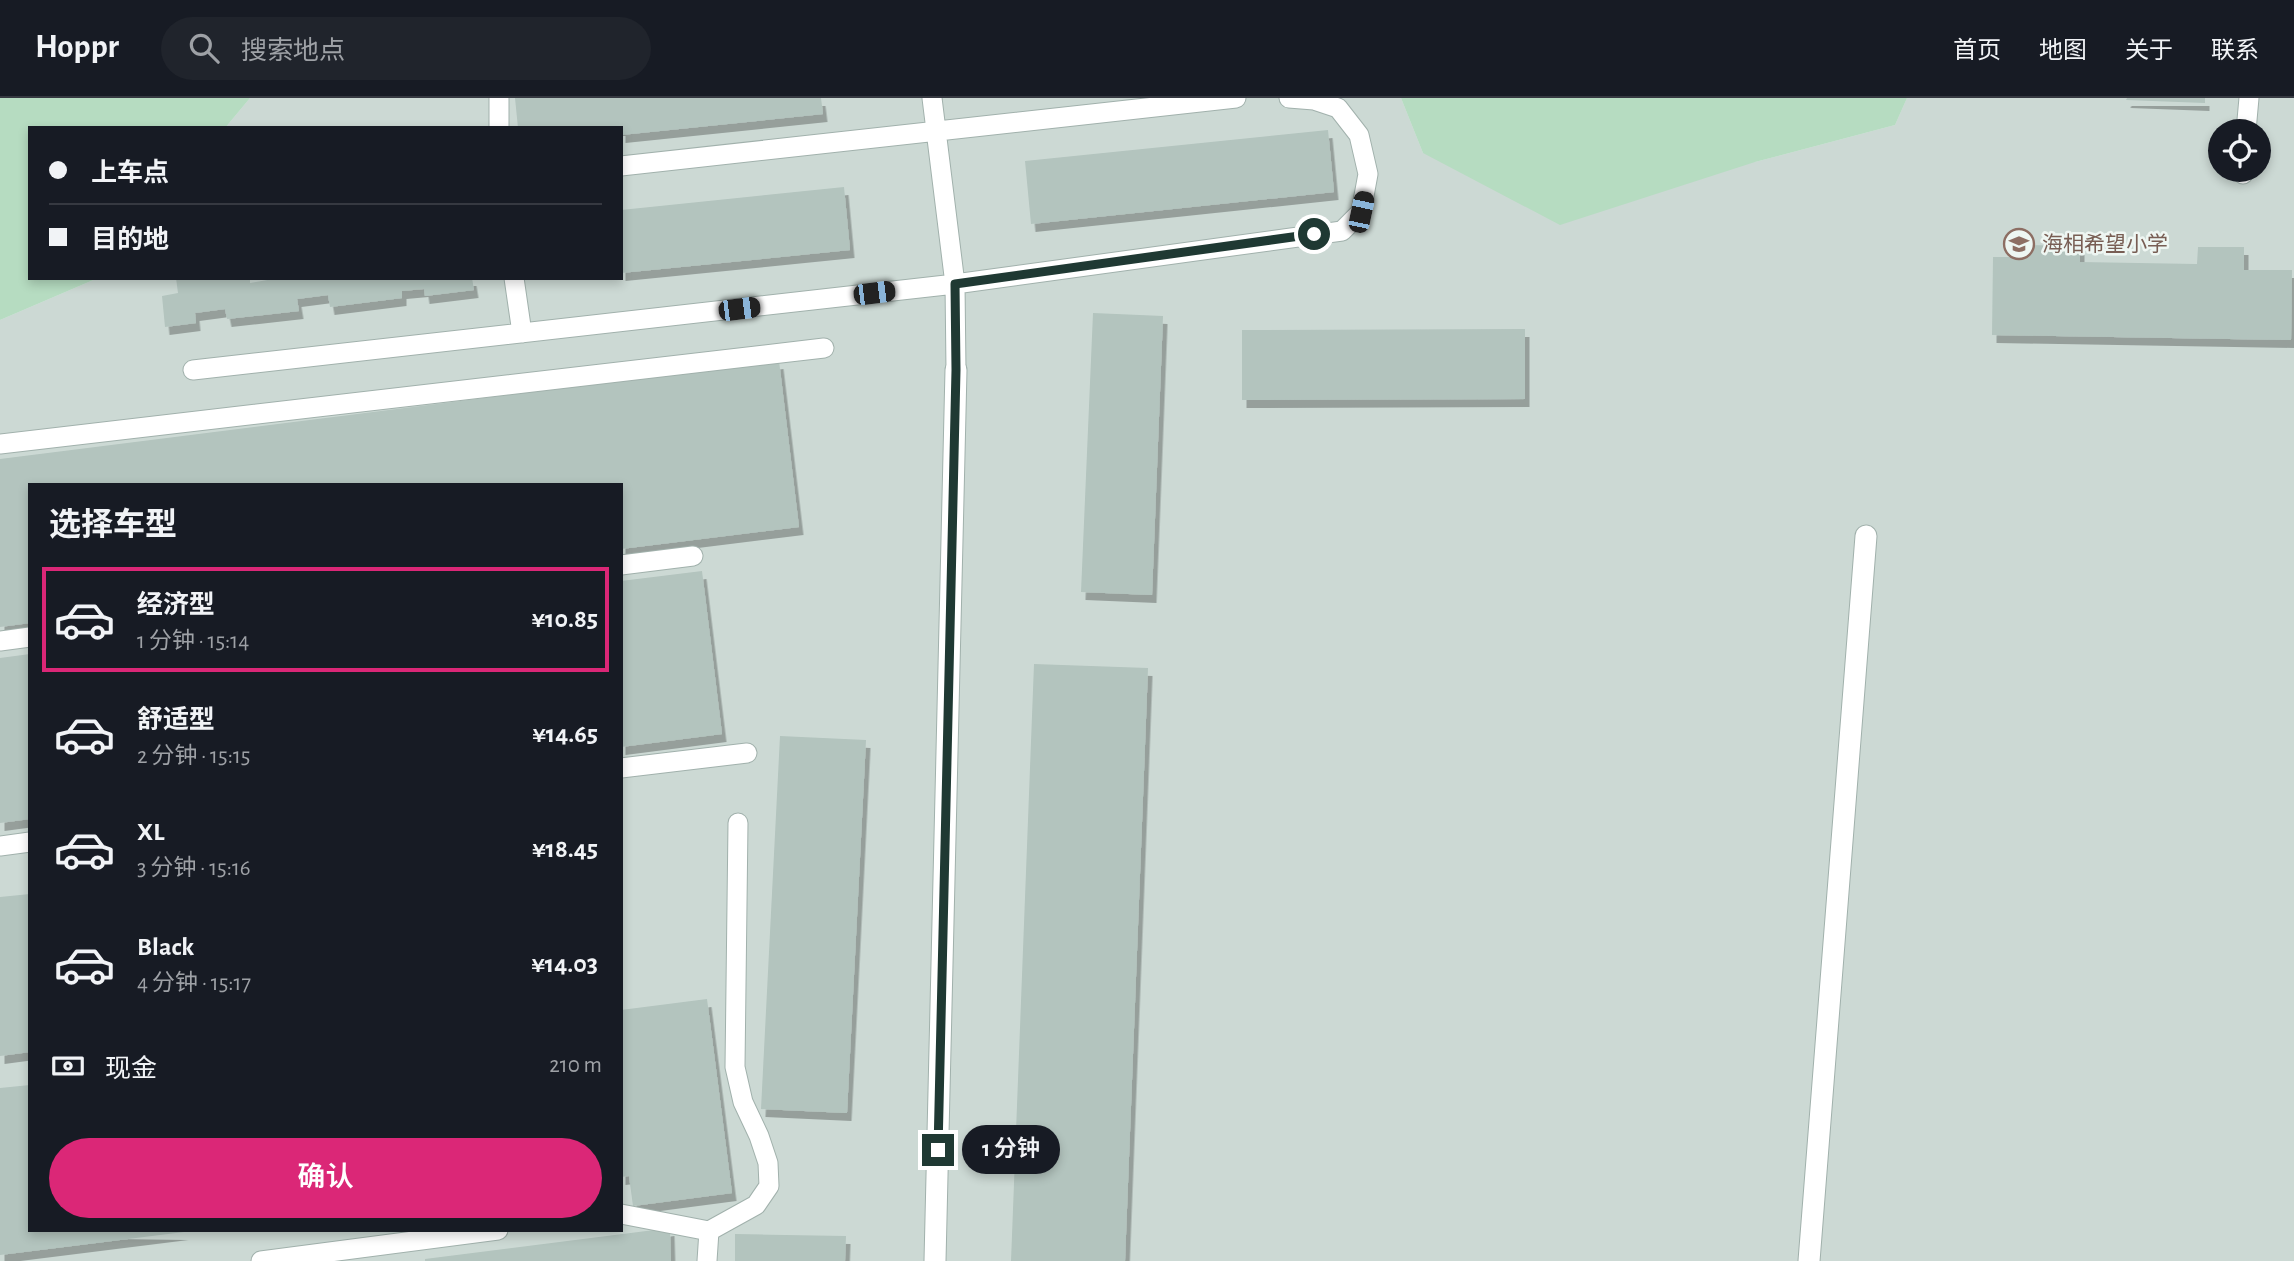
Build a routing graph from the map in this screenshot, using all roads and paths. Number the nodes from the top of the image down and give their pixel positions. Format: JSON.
{"nodes":[{"id":1,"x":499,"y":98,"type":"edge"},
{"id":2,"x":932,"y":98,"type":"edge"},
{"id":3,"x":1236,"y":98,"type":"edge"},
{"id":4,"x":1289,"y":98,"type":"edge"},
{"id":5,"x":2249,"y":98,"type":"edge"},
{"id":6,"x":2247,"y":119,"type":"edge"},
{"id":7,"x":499,"y":126,"type":"edge"},
{"id":8,"x":936,"y":131,"type":"junction"},
{"id":9,"x":623,"y":166,"type":"edge"},
{"id":10,"x":514,"y":280,"type":"edge"},
{"id":11,"x":955,"y":284,"type":"junction"},
{"id":12,"x":522,"y":333,"type":"junction"},
{"id":13,"x":824,"y":348,"type":"dead end"},
{"id":14,"x":193,"y":370,"type":"dead end"},
{"id":15,"x":956,"y":370,"type":"joint"},
{"id":16,"x":0,"y":444,"type":"edge"},
{"id":17,"x":1866,"y":536,"type":"dead end"},
{"id":18,"x":693,"y":556,"type":"dead end"},
{"id":19,"x":623,"y":565,"type":"edge"},
{"id":20,"x":28,"y":637,"type":"edge"},
{"id":21,"x":0,"y":641,"type":"edge"},
{"id":22,"x":747,"y":753,"type":"dead end"},
{"id":23,"x":623,"y":768,"type":"edge"},
{"id":24,"x":738,"y":823,"type":"dead end"},
{"id":25,"x":28,"y":842,"type":"edge"},
{"id":26,"x":0,"y":846,"type":"edge"},
{"id":27,"x":623,"y":1214,"type":"edge"},
{"id":28,"x":709,"y":1231,"type":"junction"},
{"id":29,"x":483,"y":1232,"type":"edge"},
{"id":30,"x":261,"y":1261,"type":"edge"},
{"id":31,"x":707,"y":1261,"type":"edge"},
{"id":32,"x":935,"y":1261,"type":"edge"},
{"id":33,"x":1809,"y":1261,"type":"edge"}],
"edges":[{"from":1,"to":7,"type":"lane"},
{"from":2,"to":8,"type":"lane"},
{"from":3,"to":8,"type":"lane"},
{"from":4,"to":11,"type":"lane"},
{"from":5,"to":6,"type":"lane"},
{"from":8,"to":9,"type":"lane"},
{"from":8,"to":11,"type":"lane"},
{"from":10,"to":12,"type":"lane"},
{"from":11,"to":12,"type":"lane"},
{"from":11,"to":15,"type":"lane"},
{"from":12,"to":14,"type":"lane"},
{"from":13,"to":16,"type":"lane"},
{"from":15,"to":32,"type":"street"},
{"from":17,"to":33,"type":"street"},
{"from":18,"to":19,"type":"lane"},
{"from":20,"to":21,"type":"lane"},
{"from":22,"to":23,"type":"lane"},
{"from":24,"to":28,"type":"lane"},
{"from":25,"to":26,"type":"lane"},
{"from":27,"to":28,"type":"lane"},
{"from":28,"to":31,"type":"lane"},
{"from":29,"to":30,"type":"lane"}]}
